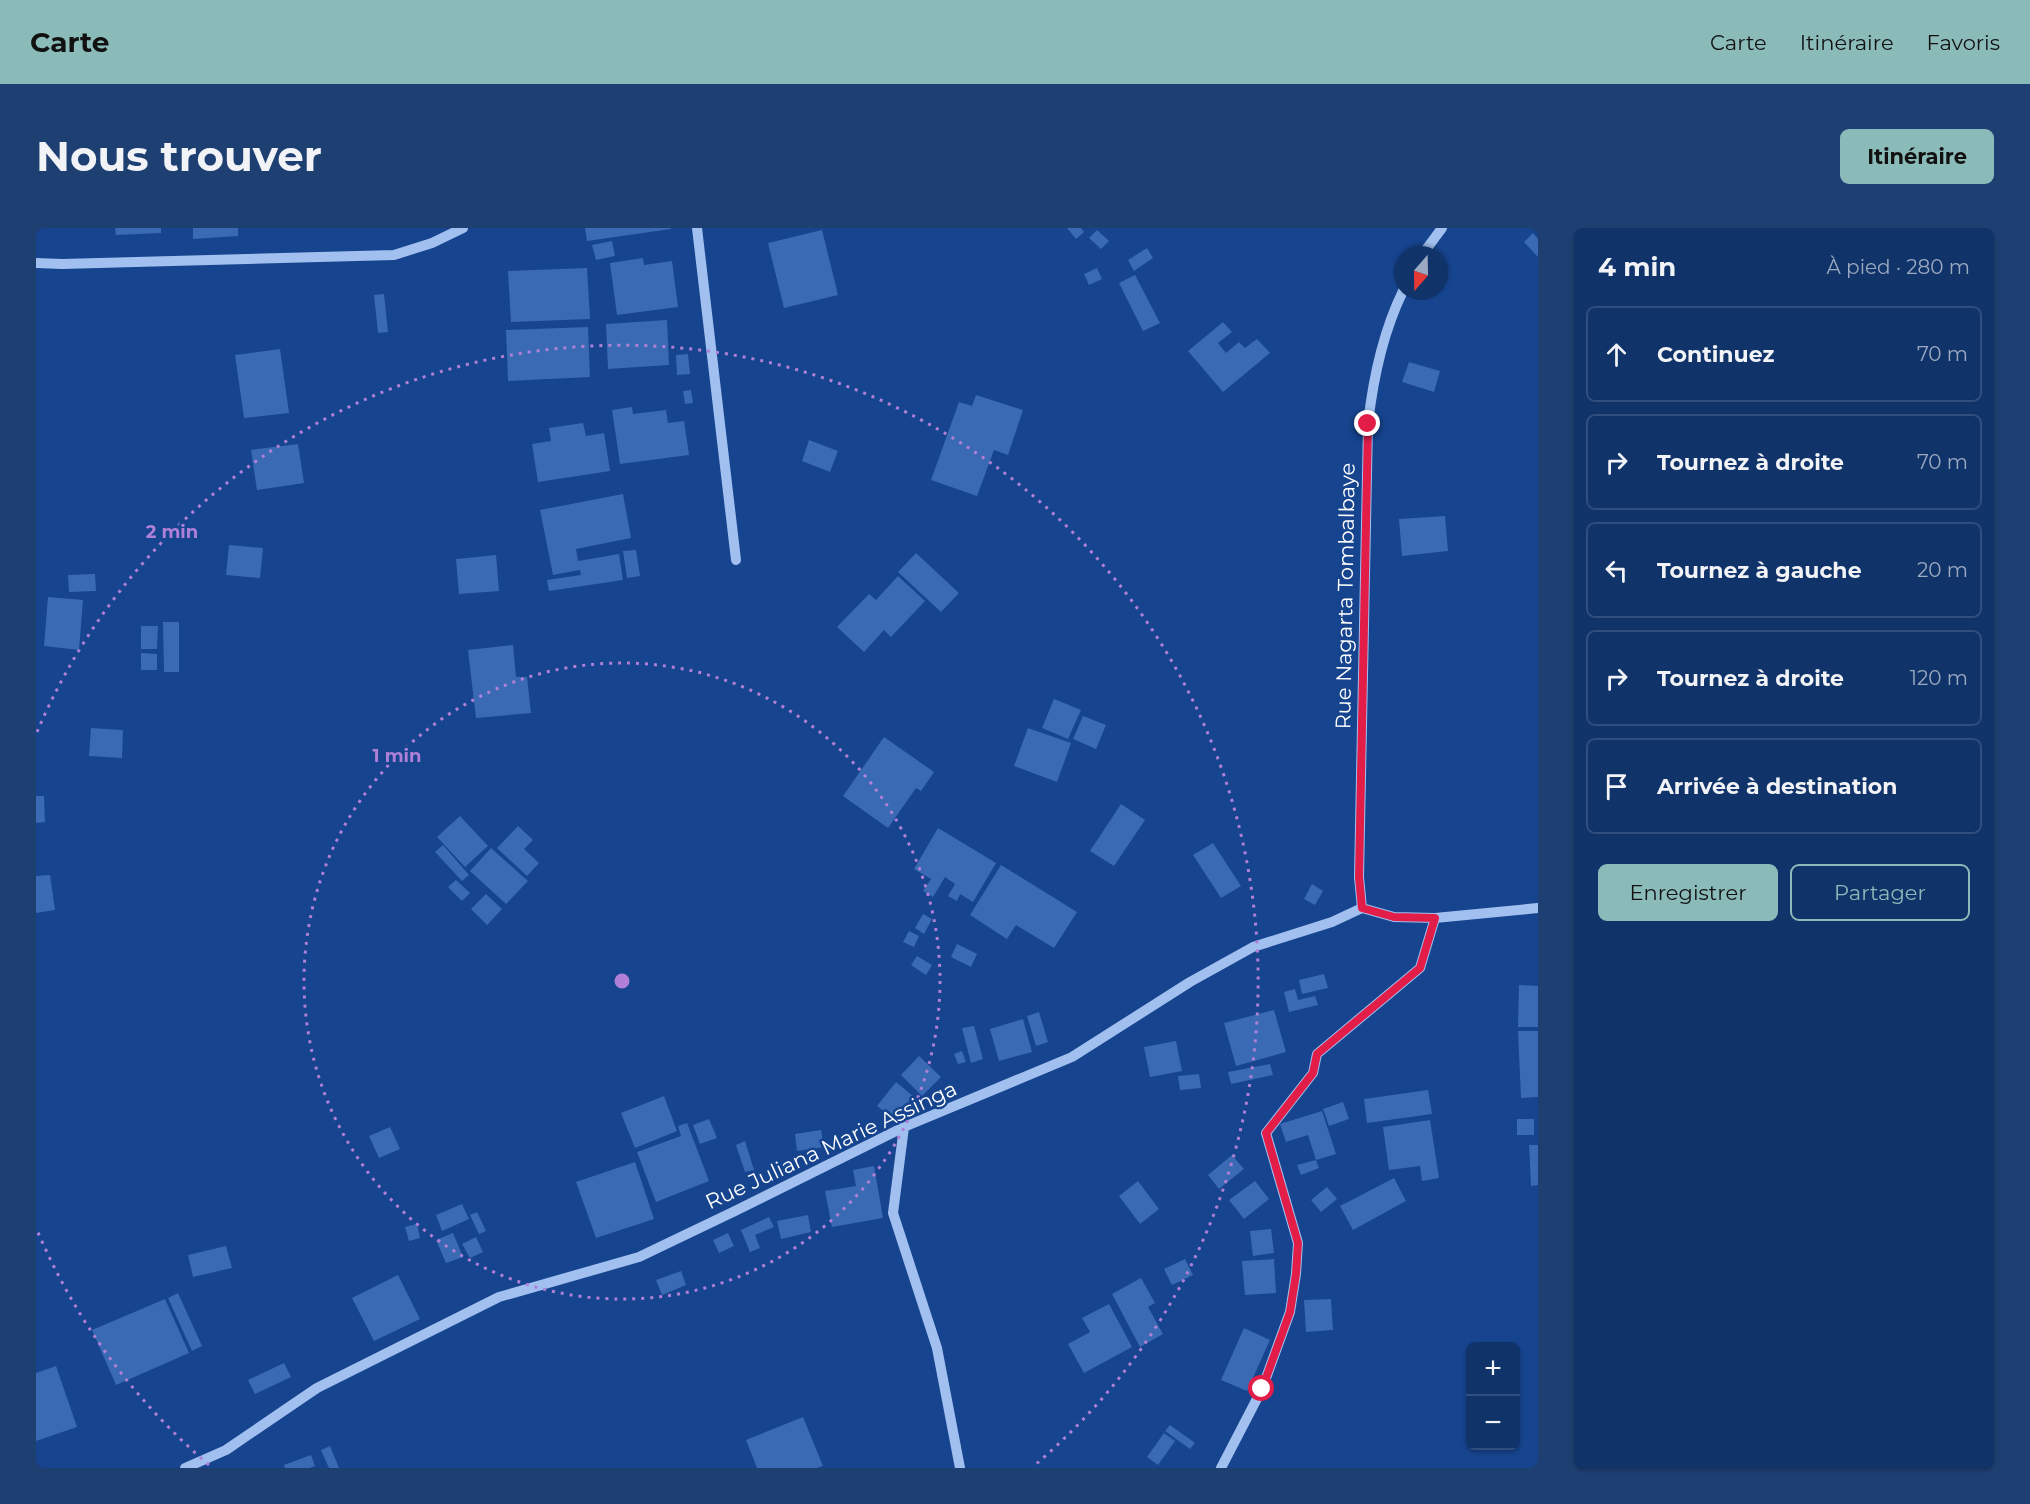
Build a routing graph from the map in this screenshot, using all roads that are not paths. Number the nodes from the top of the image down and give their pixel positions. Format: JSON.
{"nodes":[{"id":1,"x":463,"y":228,"type":"edge"},
{"id":2,"x":697,"y":228,"type":"edge"},
{"id":3,"x":1442,"y":228,"type":"edge"},
{"id":4,"x":1429,"y":246,"type":"edge"},
{"id":5,"x":36,"y":263,"type":"edge"},
{"id":6,"x":1400,"y":300,"type":"edge"},
{"id":7,"x":736,"y":560,"type":"dead end"},
{"id":8,"x":1362,"y":908,"type":"junction"},
{"id":9,"x":1538,"y":908,"type":"edge"},
{"id":10,"x":1435,"y":918,"type":"junction"},
{"id":11,"x":904,"y":1127,"type":"junction"},
{"id":12,"x":185,"y":1468,"type":"edge"},
{"id":13,"x":960,"y":1468,"type":"edge"},
{"id":14,"x":1221,"y":1468,"type":"edge"}],
"edges":[{"from":1,"to":5,"type":"street"},
{"from":2,"to":7,"type":"street"},
{"from":3,"to":4,"type":"street"},
{"from":6,"to":8,"type":"street","name":"Rue Nagarta Tombalbaye"},
{"from":8,"to":10,"type":"street"},
{"from":8,"to":11,"type":"street","name":"Rue Juliana Marie Assinga"},
{"from":9,"to":10,"type":"street"},
{"from":10,"to":14,"type":"street"},
{"from":11,"to":12,"type":"street","name":"Rue Juliana Marie Assinga"},
{"from":11,"to":13,"type":"street"}]}
